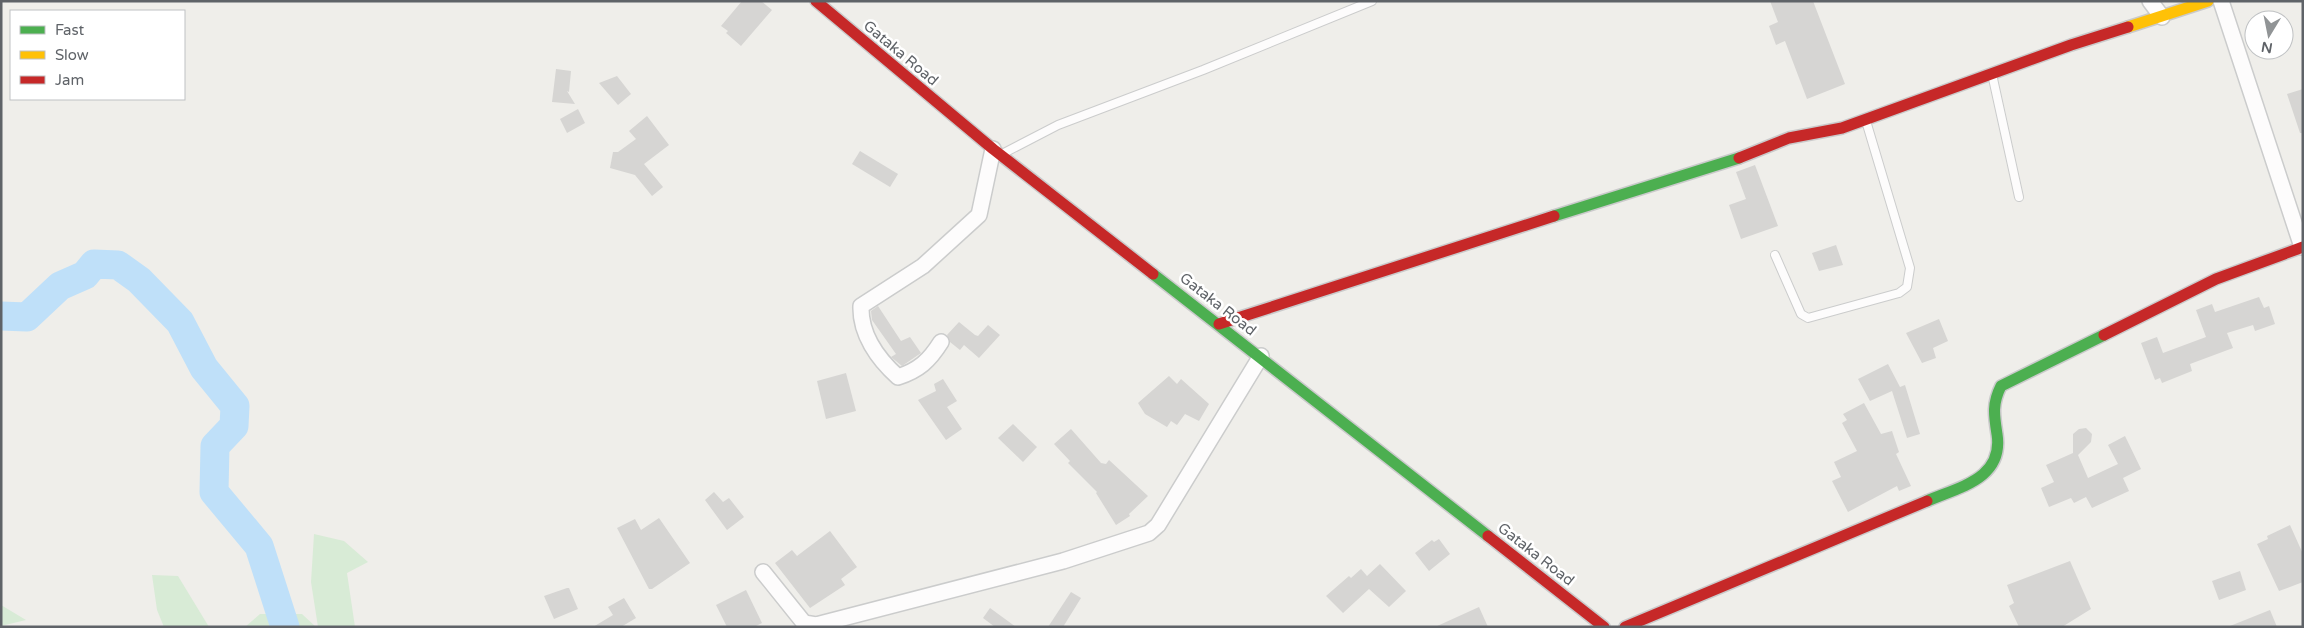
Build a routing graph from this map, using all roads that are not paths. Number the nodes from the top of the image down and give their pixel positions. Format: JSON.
{"nodes":[{"id":1,"x":816,"y":1,"type":"edge"},
{"id":2,"x":1372,"y":1,"type":"edge"},
{"id":3,"x":2150,"y":1,"type":"edge"},
{"id":4,"x":2208,"y":1,"type":"edge"},
{"id":5,"x":2221,"y":1,"type":"edge"},
{"id":6,"x":2162,"y":17,"type":"junction"},
{"id":7,"x":1991,"y":72,"type":"junction"},
{"id":8,"x":1865,"y":119,"type":"junction"},
{"id":9,"x":997,"y":152,"type":"junction"},
{"id":10,"x":2019,"y":197,"type":"dead end"},
{"id":11,"x":2302,"y":247,"type":"edge"},
{"id":12,"x":1774,"y":255,"type":"dead end"},
{"id":13,"x":1219,"y":324,"type":"junction"},
{"id":14,"x":941,"y":342,"type":"dead end"},
{"id":15,"x":1261,"y":356,"type":"junction"},
{"id":16,"x":763,"y":572,"type":"dead end"},
{"id":17,"x":1604,"y":627,"type":"edge"},
{"id":18,"x":1626,"y":627,"type":"edge"}],
"edges":[{"from":1,"to":9,"type":"street","name":"Gataka Road"},
{"from":2,"to":9,"type":"lane"},
{"from":3,"to":6,"type":"street"},
{"from":4,"to":6,"type":"street"},
{"from":5,"to":11,"type":"street"},
{"from":6,"to":7,"type":"street"},
{"from":7,"to":8,"type":"street"},
{"from":7,"to":10,"type":"lane"},
{"from":8,"to":12,"type":"lane"},
{"from":8,"to":13,"type":"street"},
{"from":9,"to":13,"type":"street","name":"Gataka Road"},
{"from":9,"to":14,"type":"street"},
{"from":11,"to":18,"type":"street"},
{"from":13,"to":15,"type":"street","name":"Gataka Road"},
{"from":15,"to":16,"type":"street"},
{"from":15,"to":17,"type":"street","name":"Gataka Road"}]}
